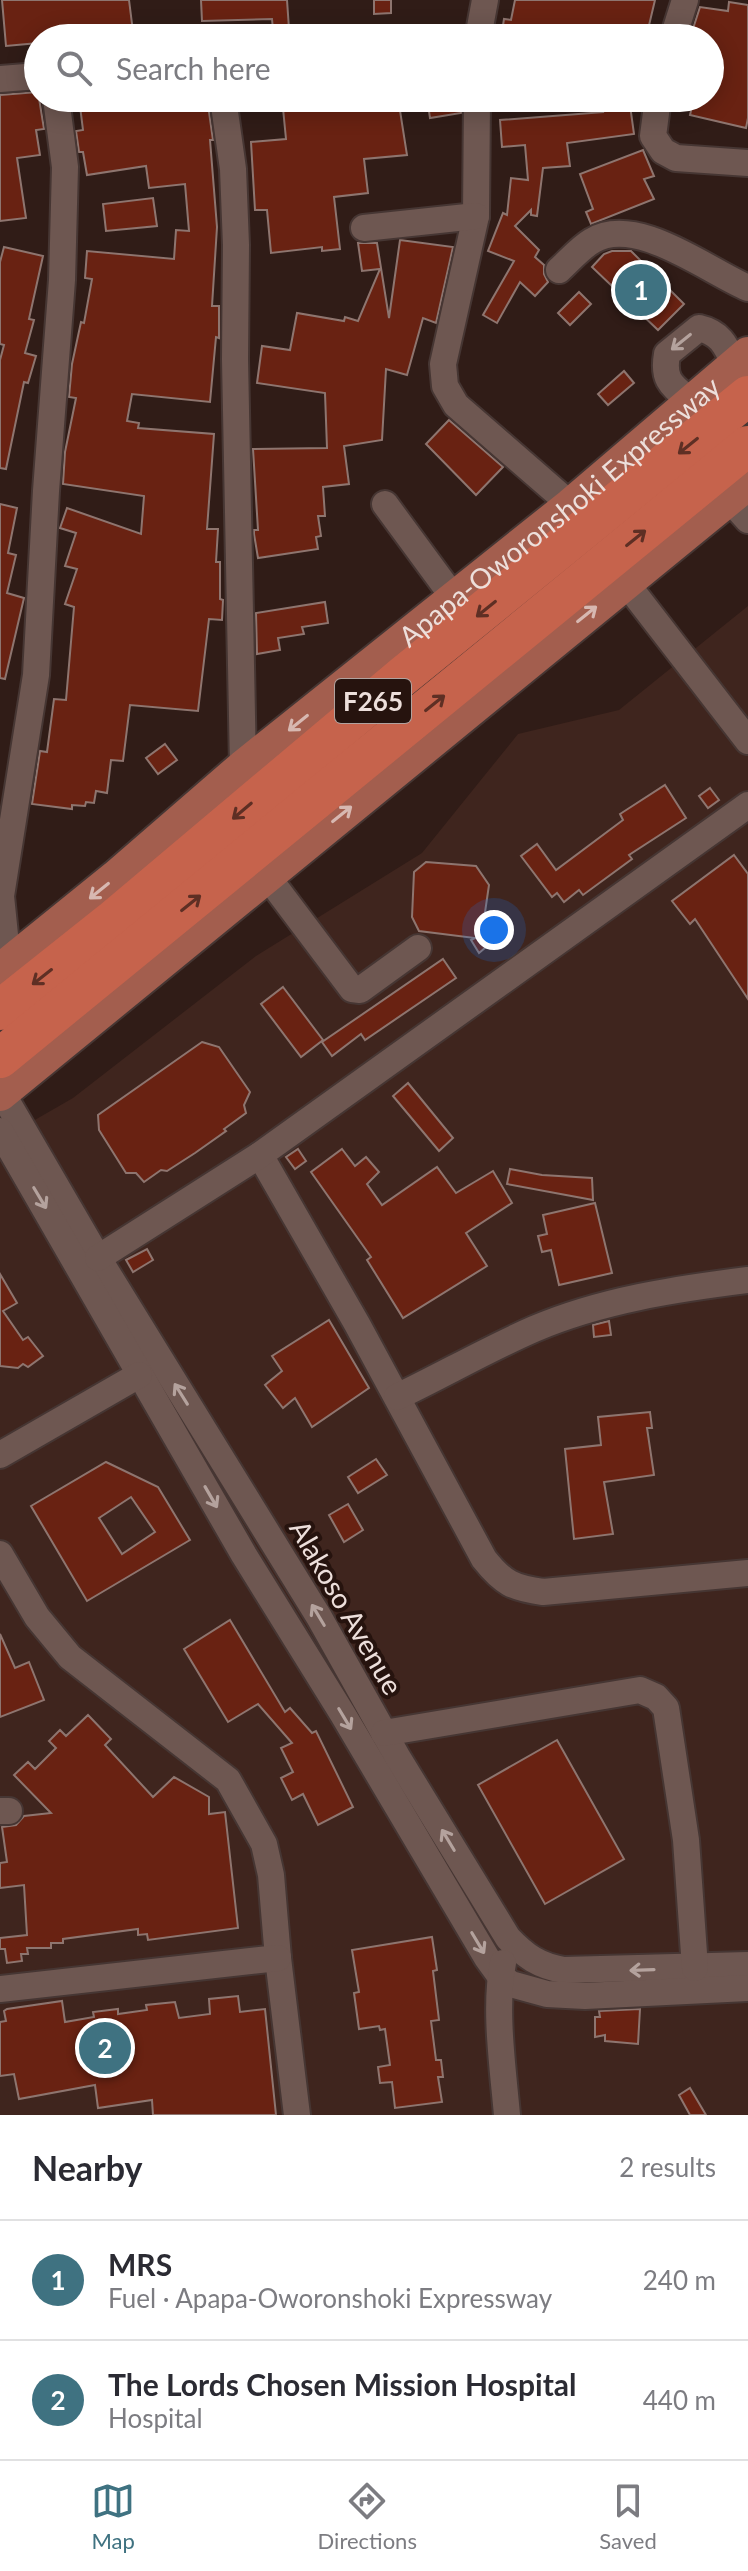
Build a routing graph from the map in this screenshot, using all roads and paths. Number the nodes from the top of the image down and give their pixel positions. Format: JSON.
{"nodes":[{"id":1,"x":485,"y":0,"type":"edge"},
{"id":2,"x":685,"y":0,"type":"edge"},
{"id":3,"x":481,"y":24,"type":"edge"},
{"id":4,"x":677,"y":24,"type":"edge"},
{"id":5,"x":24,"y":77,"type":"edge"},
{"id":6,"x":0,"y":79,"type":"edge"},
{"id":7,"x":58,"y":112,"type":"edge"},
{"id":8,"x":225,"y":112,"type":"edge"},
{"id":9,"x":477,"y":112,"type":"edge"},
{"id":10,"x":656,"y":112,"type":"edge"},
{"id":11,"x":748,"y":163,"type":"edge"},
{"id":12,"x":476,"y":216,"type":"junction"},
{"id":13,"x":364,"y":228,"type":"dead end"},
{"id":14,"x":559,"y":270,"type":"dead end"},
{"id":15,"x":748,"y":288,"type":"edge"},
{"id":16,"x":744,"y":372,"type":"edge"},
{"id":17,"x":693,"y":403,"type":"junction"},
{"id":18,"x":748,"y":446,"type":"edge"},
{"id":19,"x":742,"y":500,"type":"edge"},
{"id":20,"x":385,"y":504,"type":"dead end"},
{"id":21,"x":571,"y":505,"type":"junction"},
{"id":22,"x":626,"y":583,"type":"junction"},
{"id":23,"x":454,"y":598,"type":"junction"},
{"id":24,"x":748,"y":741,"type":"edge"},
{"id":25,"x":243,"y":767,"type":"junction"},
{"id":26,"x":748,"y":805,"type":"edge"},
{"id":27,"x":267,"y":876,"type":"junction"},
{"id":28,"x":418,"y":948,"type":"dead end"},
{"id":29,"x":4,"y":968,"type":"edge"},
{"id":30,"x":0,"y":1010,"type":"edge"},
{"id":31,"x":1,"y":1082,"type":"edge"},
{"id":32,"x":0,"y":1131,"type":"edge"},
{"id":33,"x":260,"y":1155,"type":"junction"},
{"id":34,"x":98,"y":1258,"type":"junction"},
{"id":35,"x":748,"y":1280,"type":"edge"},
{"id":36,"x":139,"y":1375,"type":"junction"},
{"id":37,"x":397,"y":1397,"type":"junction"},
{"id":38,"x":0,"y":1455,"type":"edge"},
{"id":39,"x":0,"y":1554,"type":"edge"},
{"id":40,"x":748,"y":1573,"type":"edge"},
{"id":41,"x":384,"y":1733,"type":"junction"},
{"id":42,"x":508,"y":1938,"type":"junction"},
{"id":43,"x":278,"y":1958,"type":"junction"},
{"id":44,"x":748,"y":1965,"type":"edge"},
{"id":45,"x":695,"y":1968,"type":"junction"},
{"id":46,"x":500,"y":1976,"type":"junction"},
{"id":47,"x":748,"y":1988,"type":"edge"},
{"id":48,"x":0,"y":1989,"type":"edge"},
{"id":49,"x":297,"y":2115,"type":"edge"},
{"id":50,"x":507,"y":2115,"type":"edge"}],
"edges":[{"from":1,"to":3,"type":"street"},
{"from":2,"to":4,"type":"street"},
{"from":5,"to":6,"type":"street"},
{"from":7,"to":29,"type":"street"},
{"from":8,"to":25,"type":"street"},
{"from":9,"to":12,"type":"street"},
{"from":10,"to":11,"type":"street"},
{"from":12,"to":13,"type":"street"},
{"from":12,"to":21,"type":"street"},
{"from":14,"to":15,"type":"street"},
{"from":16,"to":17,"type":"main road","name":"Apapa-Oworonshoki Expressway"},
{"from":16,"to":17,"type":"street","one_way":true},
{"from":16,"to":30,"type":"highway","name":"Apapa-Oworonshoki Expressway","number":"F265","one_way":true},
{"from":17,"to":21,"type":"main road","name":"Apapa-Oworonshoki Expressway"},
{"from":31,"to":18,"type":"highway","number":"F265","one_way":true},
{"from":19,"to":22,"type":"main road"},
{"from":20,"to":23,"type":"street"},
{"from":21,"to":23,"type":"main road","name":"Apapa-Oworonshoki Expressway"},
{"from":22,"to":24,"type":"street"},
{"from":27,"to":22,"type":"main road","one_way":true},
{"from":23,"to":25,"type":"main road","name":"Apapa-Oworonshoki Expressway","one_way":true},
{"from":25,"to":29,"type":"main road","name":"Apapa-Oworonshoki Expressway","one_way":true},
{"from":26,"to":33,"type":"street"},
{"from":27,"to":28,"type":"street"},
{"from":27,"to":31,"type":"main road"},
{"from":31,"to":34,"type":"street","name":"Alakoso Avenue"},
{"from":32,"to":36,"type":"street","name":"Alakoso Avenue","one_way":true},
{"from":33,"to":34,"type":"street"},
{"from":33,"to":37,"type":"street"},
{"from":41,"to":34,"type":"street","name":"Alakoso Avenue","one_way":true},
{"from":35,"to":37,"type":"street"},
{"from":36,"to":38,"type":"street"},
{"from":36,"to":46,"type":"street","name":"Alakoso Avenue","one_way":true},
{"from":37,"to":40,"type":"street"},
{"from":39,"to":43,"type":"street"},
{"from":42,"to":41,"type":"street","name":"Alakoso Avenue","one_way":true},
{"from":41,"to":45,"type":"street"},
{"from":45,"to":42,"type":"street","name":"Alakoso Avenue","one_way":true},
{"from":42,"to":46,"type":"street"},
{"from":43,"to":48,"type":"street"},
{"from":43,"to":49,"type":"street"},
{"from":44,"to":45,"type":"street","name":"Alakoso Avenue"},
{"from":46,"to":47,"type":"street"},
{"from":46,"to":50,"type":"street"}]}
